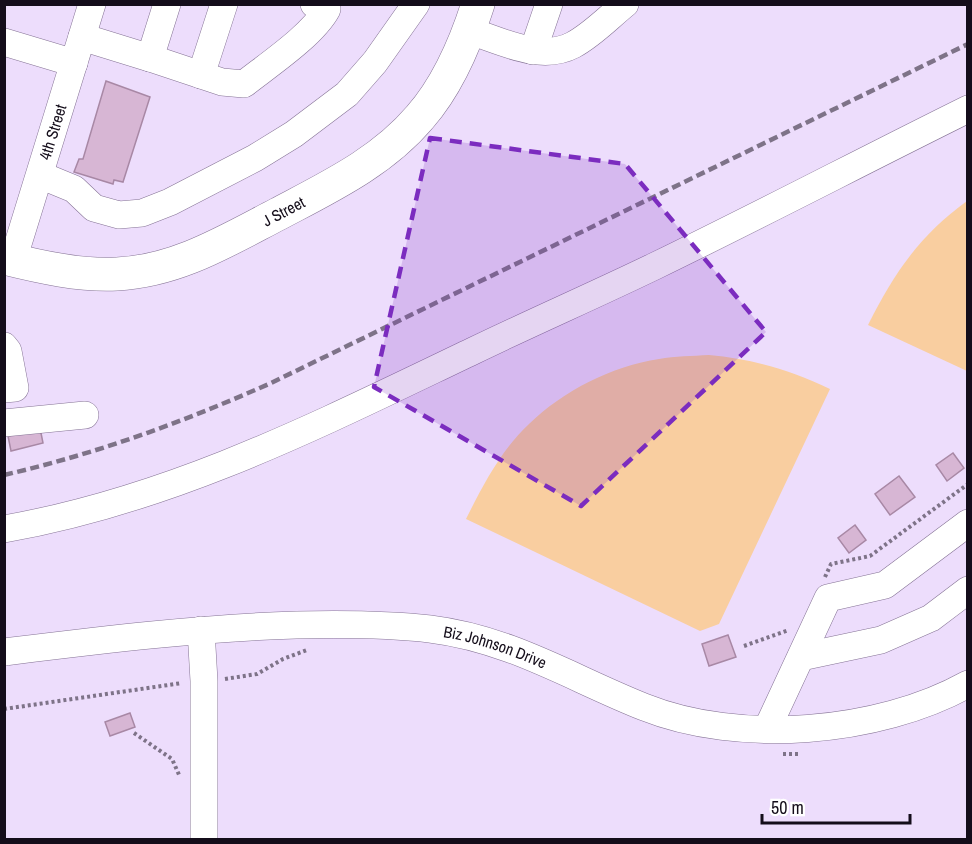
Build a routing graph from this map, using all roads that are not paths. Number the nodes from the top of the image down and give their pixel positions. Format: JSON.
{"nodes":[{"id":1,"x":92,"y":4,"type":"edge"},
{"id":2,"x":167,"y":4,"type":"edge"},
{"id":3,"x":224,"y":4,"type":"edge"},
{"id":4,"x":314,"y":4,"type":"edge"},
{"id":5,"x":416,"y":4,"type":"edge"},
{"id":6,"x":549,"y":4,"type":"edge"},
{"id":7,"x":625,"y":4,"type":"edge"},
{"id":8,"x":474,"y":18,"type":"edge"},
{"id":9,"x":82,"y":37,"type":"junction"},
{"id":10,"x":4,"y":42,"type":"edge"},
{"id":11,"x":533,"y":51,"type":"junction"},
{"id":12,"x":150,"y":58,"type":"junction"},
{"id":13,"x":74,"y":63,"type":"junction"},
{"id":14,"x":201,"y":75,"type":"junction"},
{"id":15,"x":968,"y":109,"type":"edge"},
{"id":16,"x":39,"y":175,"type":"junction"},
{"id":17,"x":9,"y":259,"type":"edge"},
{"id":18,"x":4,"y":346,"type":"edge"},
{"id":19,"x":4,"y":389,"type":"edge"},
{"id":20,"x":85,"y":415,"type":"dead end"},
{"id":21,"x":4,"y":423,"type":"edge"},
{"id":22,"x":968,"y":523,"type":"edge"},
{"id":23,"x":4,"y":528,"type":"edge"},
{"id":24,"x":968,"y":590,"type":"edge"},
{"id":25,"x":201,"y":630,"type":"junction"},
{"id":26,"x":4,"y":652,"type":"edge"},
{"id":27,"x":801,"y":657,"type":"junction"},
{"id":28,"x":968,"y":684,"type":"edge"},
{"id":29,"x":767,"y":729,"type":"junction"},
{"id":30,"x":204,"y":840,"type":"edge"}],
"edges":[{"from":1,"to":9,"type":"street","name":"4th Street"},
{"from":2,"to":12,"type":"street"},
{"from":3,"to":14,"type":"street"},
{"from":4,"to":14,"type":"street"},
{"from":5,"to":16,"type":"street"},
{"from":6,"to":11,"type":"street"},
{"from":7,"to":11,"type":"street"},
{"from":8,"to":11,"type":"street"},
{"from":8,"to":17,"type":"main road","name":"J Street"},
{"from":9,"to":12,"type":"street"},
{"from":9,"to":13,"type":"street","name":"4th Street"},
{"from":10,"to":13,"type":"street"},
{"from":12,"to":14,"type":"street"},
{"from":13,"to":16,"type":"street","name":"4th Street"},
{"from":15,"to":23,"type":"street"},
{"from":16,"to":17,"type":"street","name":"4th Street"},
{"from":18,"to":19,"type":"street"},
{"from":20,"to":21,"type":"street"},
{"from":22,"to":27,"type":"street"},
{"from":24,"to":27,"type":"street"},
{"from":25,"to":26,"type":"street","name":"Biz Johnson Drive"},
{"from":25,"to":29,"type":"street","name":"Biz Johnson Drive"},
{"from":25,"to":30,"type":"street"},
{"from":27,"to":29,"type":"street"},
{"from":28,"to":29,"type":"street","name":"Biz Johnson Drive"}]}
